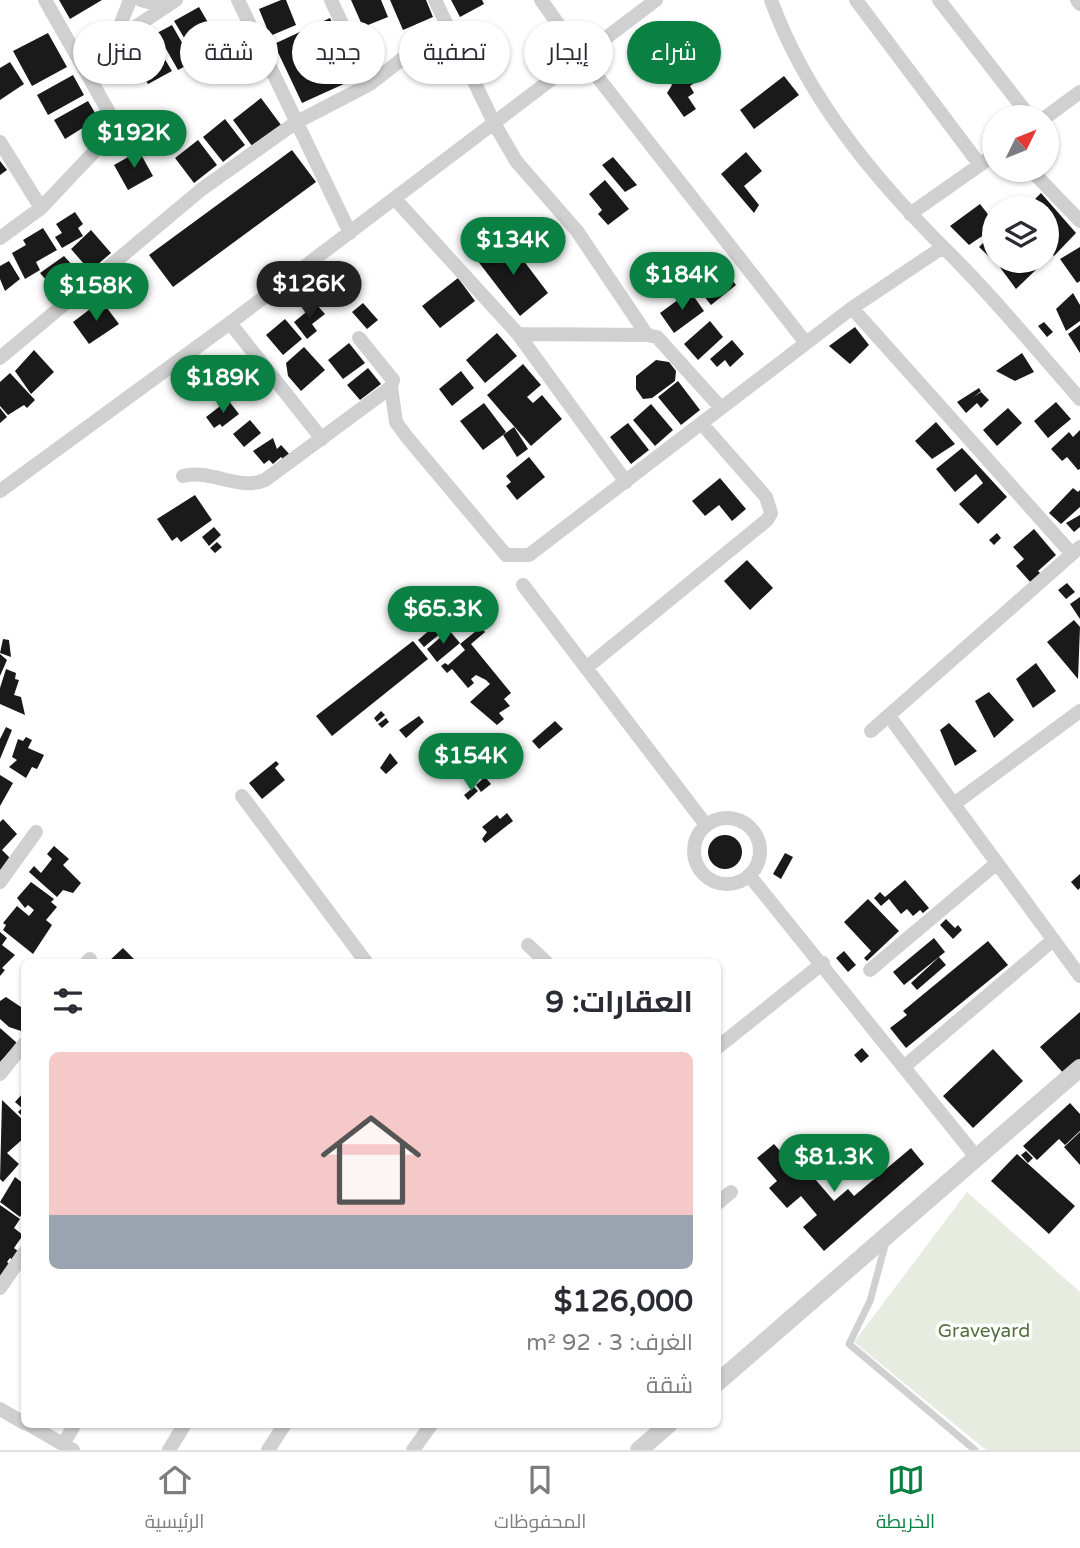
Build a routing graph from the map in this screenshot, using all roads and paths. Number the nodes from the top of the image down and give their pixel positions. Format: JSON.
{"nodes":[{"id":1,"x":45,"y":0,"type":"edge"},
{"id":2,"x":130,"y":0,"type":"edge"},
{"id":3,"x":141,"y":0,"type":"edge"},
{"id":4,"x":238,"y":0,"type":"edge"},
{"id":5,"x":331,"y":0,"type":"edge"},
{"id":6,"x":435,"y":0,"type":"edge"},
{"id":7,"x":541,"y":0,"type":"edge"},
{"id":8,"x":656,"y":0,"type":"edge"},
{"id":9,"x":771,"y":0,"type":"edge"},
{"id":10,"x":856,"y":0,"type":"edge"},
{"id":11,"x":939,"y":0,"type":"edge"},
{"id":12,"x":1077,"y":0,"type":"edge"},
{"id":13,"x":171,"y":4,"type":"edge"},
{"id":14,"x":1080,"y":4,"type":"edge"},
{"id":15,"x":122,"y":21,"type":"edge"},
{"id":16,"x":145,"y":21,"type":"edge"},
{"id":17,"x":341,"y":21,"type":"edge"},
{"id":18,"x":444,"y":21,"type":"edge"},
{"id":19,"x":556,"y":21,"type":"edge"},
{"id":20,"x":613,"y":32,"type":"edge"},
{"id":21,"x":73,"y":49,"type":"edge"},
{"id":22,"x":399,"y":61,"type":"edge"},
{"id":23,"x":385,"y":72,"type":"edge"},
{"id":24,"x":92,"y":84,"type":"edge"},
{"id":25,"x":370,"y":84,"type":"edge"},
{"id":26,"x":475,"y":84,"type":"edge"},
{"id":27,"x":545,"y":84,"type":"edge"},
{"id":28,"x":603,"y":84,"type":"edge"},
{"id":29,"x":1080,"y":92,"type":"edge"},
{"id":30,"x":1021,"y":105,"type":"edge"},
{"id":31,"x":1059,"y":107,"type":"edge"},
{"id":32,"x":295,"y":123,"type":"junction"},
{"id":33,"x":494,"y":123,"type":"junction"},
{"id":34,"x":0,"y":142,"type":"edge"},
{"id":35,"x":980,"y":165,"type":"joint"},
{"id":36,"x":1043,"y":182,"type":"edge"},
{"id":37,"x":395,"y":199,"type":"junction"},
{"id":38,"x":41,"y":208,"type":"junction"},
{"id":39,"x":910,"y":214,"type":"junction"},
{"id":40,"x":1080,"y":221,"type":"edge"},
{"id":41,"x":350,"y":233,"type":"junction"},
{"id":42,"x":0,"y":238,"type":"edge"},
{"id":43,"x":943,"y":247,"type":"junction"},
{"id":44,"x":852,"y":308,"type":"junction"},
{"id":45,"x":230,"y":323,"type":"junction"},
{"id":46,"x":518,"y":334,"type":"junction"},
{"id":47,"x":647,"y":335,"type":"junction"},
{"id":48,"x":359,"y":338,"type":"dead end"},
{"id":49,"x":806,"y":343,"type":"junction"},
{"id":50,"x":0,"y":358,"type":"edge"},
{"id":51,"x":391,"y":387,"type":"junction"},
{"id":52,"x":1080,"y":398,"type":"edge"},
{"id":53,"x":721,"y":408,"type":"junction"},
{"id":54,"x":702,"y":424,"type":"junction"},
{"id":55,"x":322,"y":439,"type":"junction"},
{"id":56,"x":183,"y":476,"type":"dead end"},
{"id":57,"x":626,"y":482,"type":"junction"},
{"id":58,"x":0,"y":491,"type":"edge"},
{"id":59,"x":1076,"y":550,"type":"edge"},
{"id":60,"x":523,"y":585,"type":"dead end"},
{"id":61,"x":586,"y":668,"type":"junction"},
{"id":62,"x":1080,"y":711,"type":"edge"},
{"id":63,"x":889,"y":716,"type":"junction"},
{"id":64,"x":871,"y":731,"type":"dead end"},
{"id":65,"x":242,"y":796,"type":"dead end"},
{"id":66,"x":954,"y":804,"type":"junction"},
{"id":67,"x":706,"y":825,"type":"junction"},
{"id":68,"x":36,"y":832,"type":"dead end"},
{"id":69,"x":997,"y":863,"type":"junction"},
{"id":70,"x":749,"y":875,"type":"junction"},
{"id":71,"x":0,"y":882,"type":"edge"},
{"id":72,"x":1053,"y":940,"type":"junction"},
{"id":73,"x":528,"y":945,"type":"dead end"},
{"id":74,"x":364,"y":959,"type":"edge"},
{"id":75,"x":543,"y":959,"type":"edge"},
{"id":76,"x":823,"y":963,"type":"junction"},
{"id":77,"x":870,"y":970,"type":"dead end"},
{"id":78,"x":1080,"y":976,"type":"edge"},
{"id":79,"x":721,"y":1045,"type":"edge"},
{"id":80,"x":21,"y":1048,"type":"edge"},
{"id":81,"x":905,"y":1066,"type":"junction"},
{"id":82,"x":1080,"y":1068,"type":"edge"},
{"id":83,"x":0,"y":1074,"type":"edge"},
{"id":84,"x":977,"y":1158,"type":"junction"},
{"id":85,"x":731,"y":1192,"type":"dead end"},
{"id":86,"x":721,"y":1200,"type":"edge"},
{"id":87,"x":888,"y":1235,"type":"junction"},
{"id":88,"x":21,"y":1257,"type":"edge"},
{"id":89,"x":0,"y":1287,"type":"edge"},
{"id":90,"x":721,"y":1379,"type":"edge"},
{"id":91,"x":0,"y":1409,"type":"edge"},
{"id":92,"x":21,"y":1421,"type":"edge"},
{"id":93,"x":33,"y":1428,"type":"edge"},
{"id":94,"x":74,"y":1428,"type":"edge"},
{"id":95,"x":184,"y":1428,"type":"edge"},
{"id":96,"x":282,"y":1428,"type":"edge"},
{"id":97,"x":428,"y":1428,"type":"edge"},
{"id":98,"x":664,"y":1428,"type":"edge"},
{"id":99,"x":68,"y":1447,"type":"edge"},
{"id":100,"x":170,"y":1450,"type":"edge"},
{"id":101,"x":268,"y":1450,"type":"edge"},
{"id":102,"x":413,"y":1450,"type":"edge"},
{"id":103,"x":639,"y":1450,"type":"edge"},
{"id":104,"x":975,"y":1450,"type":"edge"}],
"edges":[{"from":1,"to":21,"type":"street"},
{"from":2,"to":15,"type":"street"},
{"from":3,"to":13,"type":"street"},
{"from":4,"to":32,"type":"street"},
{"from":5,"to":17,"type":"street"},
{"from":6,"to":18,"type":"street"},
{"from":7,"to":19,"type":"street"},
{"from":8,"to":20,"type":"street"},
{"from":9,"to":39,"type":"street"},
{"from":10,"to":35,"type":"street"},
{"from":11,"to":30,"type":"street"},
{"from":12,"to":14,"type":"street"},
{"from":13,"to":16,"type":"street"},
{"from":22,"to":23,"type":"street"},
{"from":24,"to":38,"type":"street"},
{"from":25,"to":32,"type":"street"},
{"from":26,"to":33,"type":"street"},
{"from":27,"to":33,"type":"street"},
{"from":28,"to":49,"type":"street"},
{"from":29,"to":31,"type":"street"},
{"from":32,"to":41,"type":"street"},
{"from":32,"to":50,"type":"street"},
{"from":33,"to":37,"type":"street"},
{"from":33,"to":47,"type":"street"},
{"from":34,"to":38,"type":"street"},
{"from":35,"to":39,"type":"street"},
{"from":36,"to":40,"type":"street"},
{"from":37,"to":41,"type":"street"},
{"from":37,"to":46,"type":"street"},
{"from":38,"to":42,"type":"street"},
{"from":39,"to":43,"type":"street"},
{"from":41,"to":45,"type":"street"},
{"from":43,"to":44,"type":"street"},
{"from":43,"to":52,"type":"street"},
{"from":44,"to":49,"type":"street"},
{"from":44,"to":59,"type":"street"},
{"from":45,"to":55,"type":"street"},
{"from":45,"to":58,"type":"street"},
{"from":46,"to":47,"type":"street"},
{"from":46,"to":57,"type":"street"},
{"from":47,"to":53,"type":"street"},
{"from":48,"to":51,"type":"street"},
{"from":49,"to":53,"type":"street"},
{"from":51,"to":55,"type":"street"},
{"from":51,"to":57,"type":"street"},
{"from":53,"to":54,"type":"street"},
{"from":54,"to":57,"type":"street"},
{"from":54,"to":61,"type":"street"},
{"from":55,"to":56,"type":"street"},
{"from":59,"to":63,"type":"street"},
{"from":60,"to":61,"type":"street"},
{"from":61,"to":67,"type":"street"},
{"from":62,"to":66,"type":"street"},
{"from":63,"to":64,"type":"street"},
{"from":63,"to":66,"type":"street"},
{"from":65,"to":74,"type":"street"},
{"from":66,"to":69,"type":"street"},
{"from":67,"to":70,"type":"street"},
{"from":67,"to":70,"type":"street"},
{"from":68,"to":71,"type":"street"},
{"from":69,"to":72,"type":"street"},
{"from":69,"to":77,"type":"street"},
{"from":70,"to":76,"type":"street"},
{"from":72,"to":78,"type":"street"},
{"from":72,"to":81,"type":"street"},
{"from":73,"to":75,"type":"street"},
{"from":76,"to":79,"type":"street"},
{"from":76,"to":81,"type":"street"},
{"from":80,"to":83,"type":"street"},
{"from":81,"to":84,"type":"street"},
{"from":82,"to":84,"type":"street"},
{"from":84,"to":87,"type":"street"},
{"from":85,"to":86,"type":"street"},
{"from":87,"to":90,"type":"street"},
{"from":87,"to":104,"type":"lane"},
{"from":88,"to":89,"type":"street"},
{"from":91,"to":92,"type":"street"},
{"from":93,"to":99,"type":"street"},
{"from":94,"to":99,"type":"street"},
{"from":95,"to":100,"type":"street"},
{"from":96,"to":101,"type":"street"},
{"from":97,"to":102,"type":"street"},
{"from":98,"to":103,"type":"street"}]}
